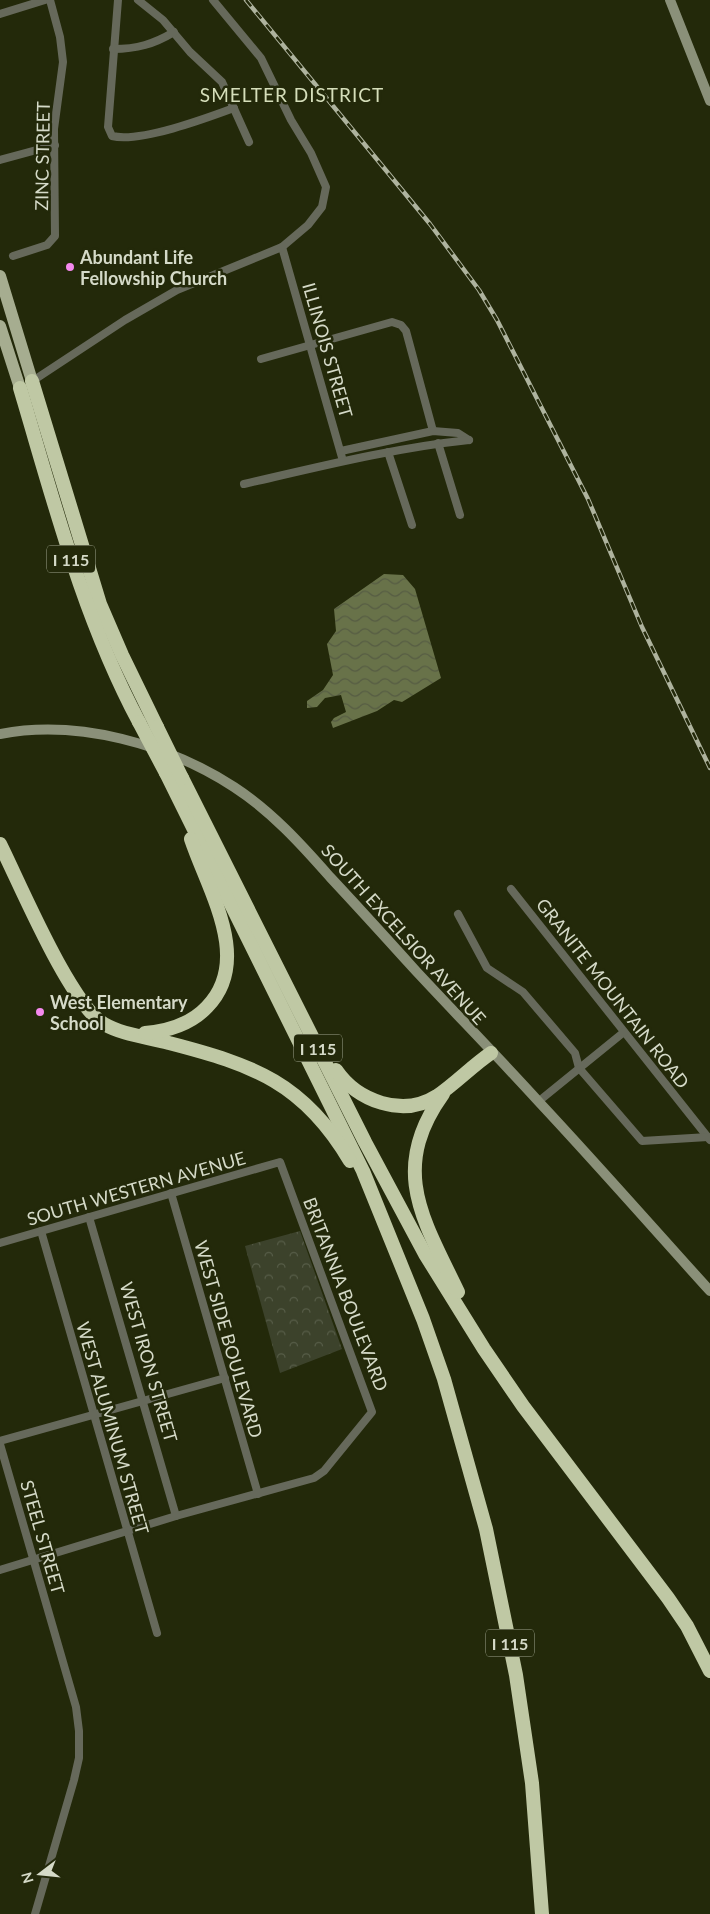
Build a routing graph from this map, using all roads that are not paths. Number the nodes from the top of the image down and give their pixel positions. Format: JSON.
{"nodes":[{"id":1,"x":46,"y":0,"type":"edge"},
{"id":2,"x":50,"y":0,"type":"edge"},
{"id":3,"x":118,"y":0,"type":"edge"},
{"id":4,"x":138,"y":0,"type":"edge"},
{"id":5,"x":214,"y":0,"type":"edge"},
{"id":6,"x":670,"y":0,"type":"edge"},
{"id":7,"x":0,"y":14,"type":"edge"},
{"id":8,"x":174,"y":32,"type":"junction"},
{"id":9,"x":113,"y":49,"type":"junction"},
{"id":10,"x":710,"y":101,"type":"edge"},
{"id":11,"x":234,"y":108,"type":"junction"},
{"id":12,"x":249,"y":142,"type":"dead end"},
{"id":13,"x":54,"y":144,"type":"junction"},
{"id":14,"x":0,"y":160,"type":"edge"},
{"id":15,"x":282,"y":247,"type":"junction"},
{"id":16,"x":13,"y":256,"type":"dead end"},
{"id":17,"x":0,"y":276,"type":"edge"},
{"id":18,"x":0,"y":326,"type":"edge"},
{"id":19,"x":312,"y":344,"type":"junction"},
{"id":20,"x":261,"y":359,"type":"dead end"},
{"id":21,"x":32,"y":381,"type":"junction"},
{"id":22,"x":20,"y":388,"type":"junction"},
{"id":23,"x":433,"y":431,"type":"junction"},
{"id":24,"x":438,"y":443,"type":"junction"},
{"id":25,"x":341,"y":451,"type":"junction"},
{"id":26,"x":388,"y":452,"type":"junction"},
{"id":27,"x":343,"y":461,"type":"junction"},
{"id":28,"x":244,"y":484,"type":"dead end"},
{"id":29,"x":460,"y":515,"type":"dead end"},
{"id":30,"x":412,"y":525,"type":"dead end"},
{"id":31,"x":0,"y":734,"type":"edge"},
{"id":32,"x":166,"y":774,"type":"junction"},
{"id":33,"x":0,"y":844,"type":"edge"},
{"id":34,"x":511,"y":889,"type":"dead end"},
{"id":35,"x":458,"y":914,"type":"dead end"},
{"id":36,"x":275,"y":963,"type":"junction"},
{"id":37,"x":624,"y":1032,"type":"junction"},
{"id":38,"x":134,"y":1034,"type":"junction"},
{"id":39,"x":491,"y":1053,"type":"junction"},
{"id":40,"x":579,"y":1068,"type":"junction"},
{"id":41,"x":448,"y":1088,"type":"junction"},
{"id":42,"x":539,"y":1101,"type":"junction"},
{"id":43,"x":709,"y":1138,"type":"edge"},
{"id":44,"x":280,"y":1162,"type":"joint"},
{"id":45,"x":171,"y":1193,"type":"junction"},
{"id":46,"x":89,"y":1217,"type":"junction"},
{"id":47,"x":42,"y":1231,"type":"junction"},
{"id":48,"x":0,"y":1243,"type":"edge"},
{"id":49,"x":396,"y":1255,"type":"junction"},
{"id":50,"x":710,"y":1291,"type":"edge"},
{"id":51,"x":484,"y":1349,"type":"junction"},
{"id":52,"x":225,"y":1378,"type":"junction"},
{"id":53,"x":141,"y":1402,"type":"junction"},
{"id":54,"x":93,"y":1416,"type":"junction"},
{"id":55,"x":0,"y":1442,"type":"edge"},
{"id":56,"x":258,"y":1494,"type":"junction"},
{"id":57,"x":176,"y":1516,"type":"junction"},
{"id":58,"x":127,"y":1532,"type":"junction"},
{"id":59,"x":34,"y":1561,"type":"junction"},
{"id":60,"x":0,"y":1570,"type":"edge"},
{"id":61,"x":157,"y":1633,"type":"dead end"},
{"id":62,"x":710,"y":1671,"type":"edge"},
{"id":63,"x":35,"y":1914,"type":"edge"},
{"id":64,"x":542,"y":1914,"type":"edge"}],
"edges":[{"from":1,"to":7,"type":"street"},
{"from":2,"to":13,"type":"street","name":"ZINC STREET"},
{"from":3,"to":9,"type":"street"},
{"from":4,"to":8,"type":"street"},
{"from":5,"to":15,"type":"street"},
{"from":6,"to":10,"type":"main road"},
{"from":8,"to":9,"type":"street"},
{"from":8,"to":11,"type":"street"},
{"from":9,"to":11,"type":"street"},
{"from":11,"to":12,"type":"street"},
{"from":13,"to":14,"type":"street"},
{"from":13,"to":16,"type":"street","name":"ZINC STREET"},
{"from":15,"to":19,"type":"street","name":"ILLINOIS STREET"},
{"from":15,"to":21,"type":"street"},
{"from":17,"to":21,"type":"main road"},
{"from":18,"to":22,"type":"main road"},
{"from":19,"to":20,"type":"street"},
{"from":19,"to":23,"type":"street"},
{"from":19,"to":25,"type":"street","name":"ILLINOIS STREET"},
{"from":21,"to":22,"type":"street"},
{"from":21,"to":36,"type":"highway","number":"I 115","bridge":true},
{"from":22,"to":32,"type":"highway","number":"I 115","bridge":true},
{"from":23,"to":24,"type":"street"},
{"from":23,"to":25,"type":"street"},
{"from":24,"to":26,"type":"street"},
{"from":24,"to":29,"type":"street"},
{"from":25,"to":27,"type":"street","name":"ILLINOIS STREET"},
{"from":26,"to":27,"type":"street"},
{"from":26,"to":30,"type":"street"},
{"from":27,"to":28,"type":"street"},
{"from":31,"to":39,"type":"main road","name":"SOUTH EXCELSIOR AVENUE"},
{"from":32,"to":38,"type":"highway"},
{"from":32,"to":49,"type":"highway","number":"I 115"},
{"from":33,"to":38,"type":"highway"},
{"from":34,"to":37,"type":"street","name":"GRANITE MOUNTAIN ROAD"},
{"from":35,"to":40,"type":"street"},
{"from":36,"to":41,"type":"highway"},
{"from":36,"to":51,"type":"highway","number":"I 115"},
{"from":37,"to":40,"type":"street"},
{"from":37,"to":43,"type":"street","name":"GRANITE MOUNTAIN ROAD"},
{"from":38,"to":49,"type":"highway"},
{"from":39,"to":41,"type":"highway"},
{"from":39,"to":42,"type":"main road","name":"SOUTH EXCELSIOR AVENUE"},
{"from":40,"to":42,"type":"street"},
{"from":40,"to":43,"type":"street"},
{"from":41,"to":51,"type":"highway"},
{"from":42,"to":50,"type":"main road","name":"SOUTH EXCELSIOR AVENUE"},
{"from":44,"to":45,"type":"street","name":"SOUTH WESTERN AVENUE"},
{"from":44,"to":56,"type":"street","name":"BRITANNIA BOULEVARD"},
{"from":45,"to":46,"type":"street","name":"SOUTH WESTERN AVENUE"},
{"from":45,"to":52,"type":"street","name":"WEST SIDE BOULEVARD"},
{"from":46,"to":47,"type":"street","name":"SOUTH WESTERN AVENUE"},
{"from":46,"to":53,"type":"street","name":"WEST IRON STREET"},
{"from":47,"to":48,"type":"street","name":"SOUTH WESTERN AVENUE"},
{"from":47,"to":54,"type":"street","name":"WEST ALUMINUM STREET"},
{"from":49,"to":64,"type":"highway","number":"I 115"},
{"from":51,"to":62,"type":"highway","number":"I 115"},
{"from":52,"to":53,"type":"street"},
{"from":52,"to":56,"type":"street","name":"WEST SIDE BOULEVARD"},
{"from":53,"to":54,"type":"street"},
{"from":53,"to":57,"type":"street","name":"WEST IRON STREET"},
{"from":54,"to":55,"type":"street"},
{"from":54,"to":58,"type":"street","name":"WEST ALUMINUM STREET"},
{"from":55,"to":59,"type":"street","name":"STEEL STREET"},
{"from":56,"to":57,"type":"street"},
{"from":57,"to":58,"type":"street"},
{"from":58,"to":59,"type":"street"},
{"from":58,"to":61,"type":"street","name":"WEST ALUMINUM STREET"},
{"from":59,"to":60,"type":"street"},
{"from":59,"to":63,"type":"street","name":"STEEL STREET"}]}
